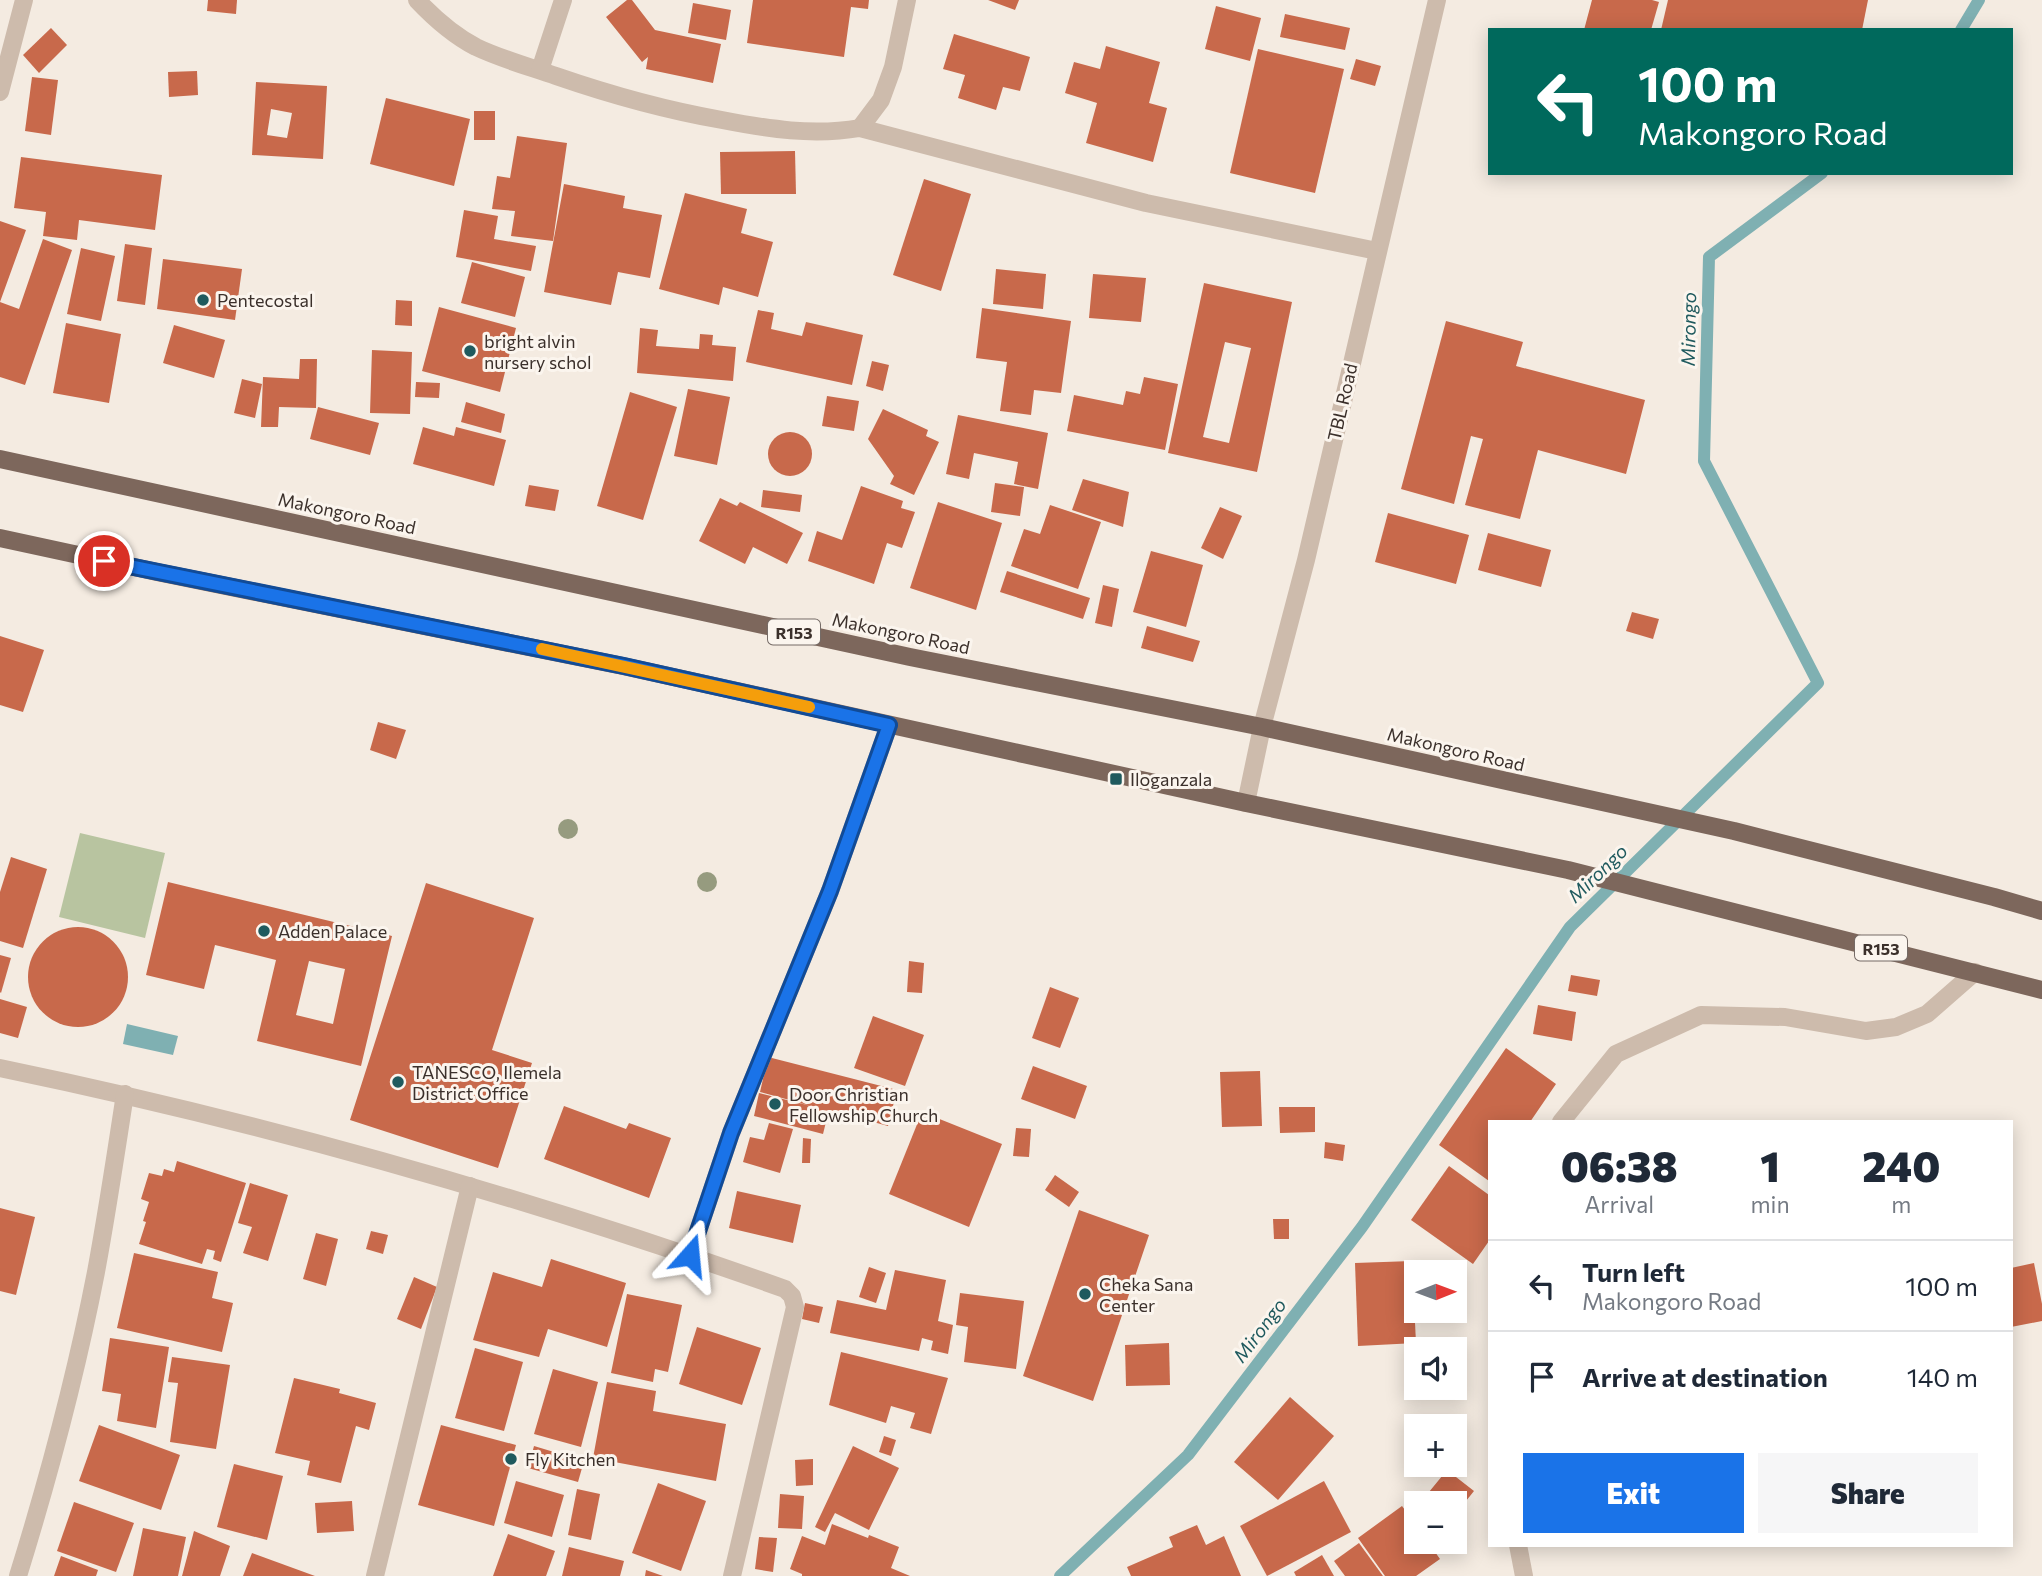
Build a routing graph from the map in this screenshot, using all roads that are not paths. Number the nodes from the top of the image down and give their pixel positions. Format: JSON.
{"nodes":[{"id":1,"x":24,"y":0,"type":"edge"},
{"id":2,"x":417,"y":0,"type":"edge"},
{"id":3,"x":563,"y":0,"type":"edge"},
{"id":4,"x":907,"y":0,"type":"edge"},
{"id":5,"x":1437,"y":0,"type":"edge"},
{"id":6,"x":540,"y":70,"type":"junction"},
{"id":7,"x":0,"y":92,"type":"edge"},
{"id":8,"x":860,"y":128,"type":"junction"},
{"id":9,"x":1377,"y":251,"type":"junction"},
{"id":10,"x":0,"y":458,"type":"edge"},
{"id":11,"x":0,"y":538,"type":"edge"},
{"id":12,"x":889,"y":725,"type":"junction"},
{"id":13,"x":1262,"y":727,"type":"junction"},
{"id":14,"x":1246,"y":803,"type":"junction"},
{"id":15,"x":2042,"y":911,"type":"edge"},
{"id":16,"x":1975,"y":972,"type":"junction"},
{"id":17,"x":2042,"y":990,"type":"edge"},
{"id":18,"x":0,"y":1068,"type":"edge"},
{"id":19,"x":125,"y":1094,"type":"junction"},
{"id":20,"x":1563,"y":1120,"type":"edge"},
{"id":21,"x":470,"y":1186,"type":"junction"},
{"id":22,"x":690,"y":1255,"type":"junction"},
{"id":23,"x":1518,"y":1547,"type":"edge"},
{"id":24,"x":18,"y":1576,"type":"edge"},
{"id":25,"x":375,"y":1576,"type":"edge"},
{"id":26,"x":732,"y":1576,"type":"edge"},
{"id":27,"x":1524,"y":1576,"type":"edge"}],
"edges":[{"from":1,"to":7,"type":"street"},
{"from":2,"to":6,"type":"street"},
{"from":3,"to":6,"type":"street"},
{"from":4,"to":8,"type":"street"},
{"from":5,"to":9,"type":"street","name":"TBL Road"},
{"from":6,"to":8,"type":"street"},
{"from":8,"to":9,"type":"street"},
{"from":9,"to":13,"type":"street","name":"TBL Road"},
{"from":10,"to":13,"type":"main road","name":"Makongoro Road","number":"R153"},
{"from":11,"to":12,"type":"main road","number":"R153"},
{"from":12,"to":14,"type":"main road","number":"R153"},
{"from":12,"to":22,"type":"street"},
{"from":13,"to":14,"type":"street","name":"TBL Road"},
{"from":13,"to":15,"type":"main road","name":"Makongoro Road","number":"R153"},
{"from":14,"to":16,"type":"main road","number":"R153"},
{"from":16,"to":17,"type":"main road","number":"R153"},
{"from":16,"to":20,"type":"street"},
{"from":18,"to":19,"type":"street"},
{"from":19,"to":21,"type":"street"},
{"from":19,"to":24,"type":"street"},
{"from":21,"to":22,"type":"street"},
{"from":21,"to":25,"type":"street"},
{"from":22,"to":26,"type":"street"},
{"from":23,"to":27,"type":"street"}]}
